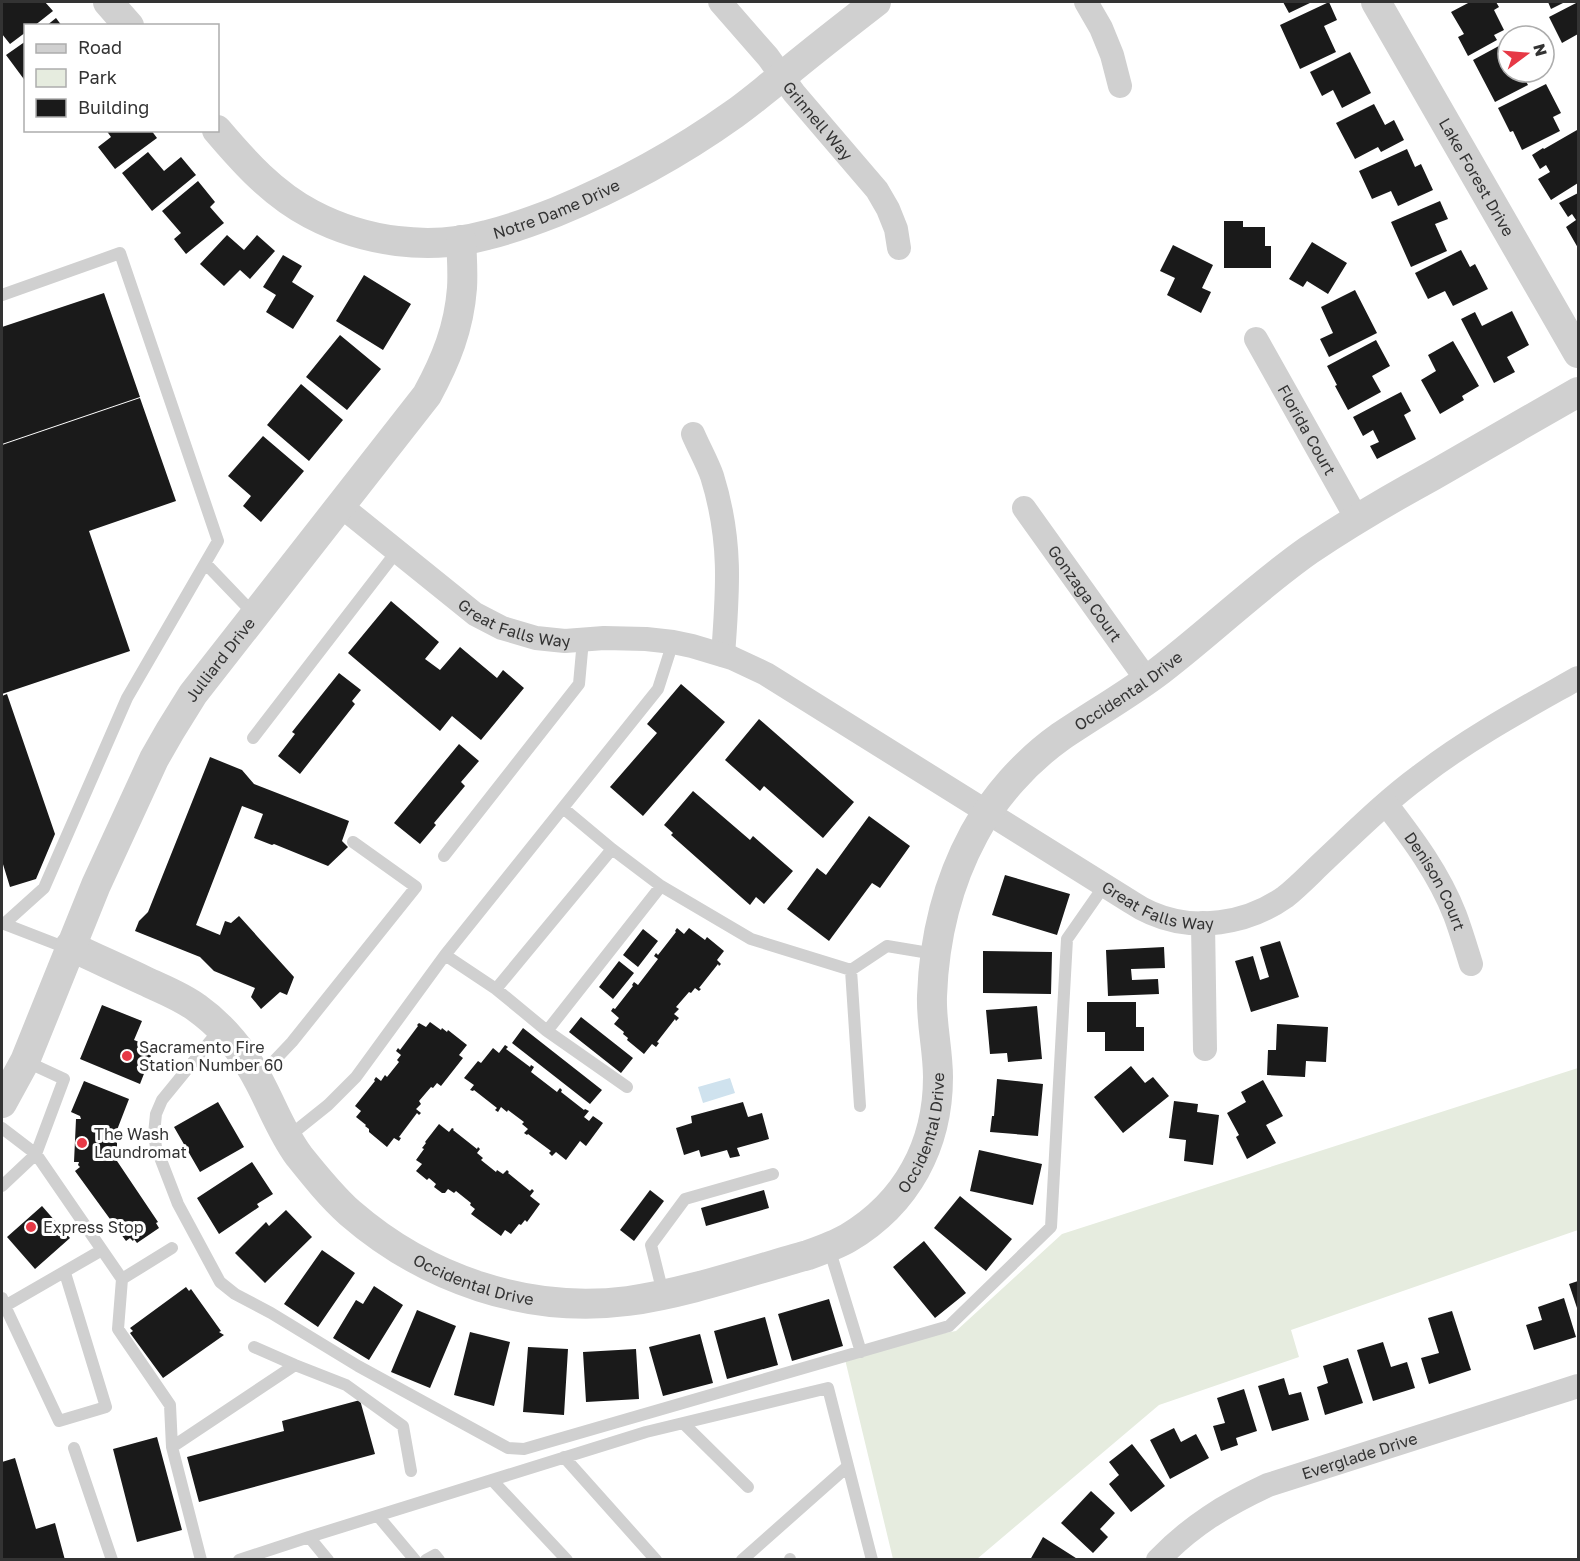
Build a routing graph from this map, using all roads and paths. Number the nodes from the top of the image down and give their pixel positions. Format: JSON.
{"nodes":[{"id":1,"x":108,"y":2,"type":"edge"},
{"id":2,"x":720,"y":2,"type":"edge"},
{"id":3,"x":876,"y":2,"type":"edge"},
{"id":4,"x":1086,"y":2,"type":"edge"},
{"id":5,"x":1376,"y":2,"type":"edge"},
{"id":6,"x":127,"y":24,"type":"edge"},
{"id":7,"x":782,"y":76,"type":"junction"},
{"id":8,"x":1120,"y":86,"type":"dead end"},
{"id":9,"x":219,"y":132,"type":"edge"},
{"id":10,"x":461,"y":240,"type":"junction"},
{"id":11,"x":899,"y":248,"type":"dead end"},
{"id":12,"x":2,"y":295,"type":"edge"},
{"id":13,"x":1256,"y":339,"type":"dead end"},
{"id":14,"x":1578,"y":353,"type":"edge"},
{"id":15,"x":1578,"y":392,"type":"edge"},
{"id":16,"x":693,"y":434,"type":"dead end"},
{"id":17,"x":340,"y":506,"type":"junction"},
{"id":18,"x":1024,"y":508,"type":"dead end"},
{"id":19,"x":1357,"y":519,"type":"junction"},
{"id":20,"x":397,"y":551,"type":"junction"},
{"id":21,"x":206,"y":564,"type":"junction"},
{"id":22,"x":255,"y":615,"type":"junction"},
{"id":23,"x":583,"y":640,"type":"junction"},
{"id":24,"x":673,"y":642,"type":"junction"},
{"id":25,"x":723,"y":655,"type":"junction"},
{"id":26,"x":1578,"y":678,"type":"edge"},
{"id":27,"x":1146,"y":680,"type":"junction"},
{"id":28,"x":253,"y":738,"type":"dead end"},
{"id":29,"x":1386,"y":804,"type":"junction"},
{"id":30,"x":563,"y":808,"type":"junction"},
{"id":31,"x":987,"y":812,"type":"junction"},
{"id":32,"x":353,"y":842,"type":"dead end"},
{"id":33,"x":612,"y":849,"type":"junction"},
{"id":34,"x":444,"y":856,"type":"dead end"},
{"id":35,"x":661,"y":886,"type":"junction"},
{"id":36,"x":1104,"y":886,"type":"junction"},
{"id":37,"x":1203,"y":923,"type":"junction"},
{"id":38,"x":3,"y":924,"type":"edge"},
{"id":39,"x":70,"y":948,"type":"junction"},
{"id":40,"x":935,"y":954,"type":"junction"},
{"id":41,"x":445,"y":956,"type":"junction"},
{"id":42,"x":1471,"y":964,"type":"dead end"},
{"id":43,"x":851,"y":970,"type":"junction"},
{"id":44,"x":496,"y":988,"type":"junction"},
{"id":45,"x":221,"y":1028,"type":"junction"},
{"id":46,"x":547,"y":1031,"type":"junction"},
{"id":47,"x":1205,"y":1049,"type":"dead end"},
{"id":48,"x":25,"y":1061,"type":"junction"},
{"id":49,"x":257,"y":1079,"type":"junction"},
{"id":50,"x":627,"y":1087,"type":"dead end"},
{"id":51,"x":2,"y":1103,"type":"edge"},
{"id":52,"x":860,"y":1106,"type":"dead end"},
{"id":53,"x":2,"y":1128,"type":"edge"},
{"id":54,"x":286,"y":1136,"type":"junction"},
{"id":55,"x":36,"y":1154,"type":"junction"},
{"id":56,"x":773,"y":1174,"type":"dead end"},
{"id":57,"x":2,"y":1186,"type":"edge"},
{"id":58,"x":172,"y":1248,"type":"dead end"},
{"id":59,"x":829,"y":1248,"type":"junction"},
{"id":60,"x":102,"y":1250,"type":"junction"},
{"id":61,"x":64,"y":1273,"type":"junction"},
{"id":62,"x":122,"y":1279,"type":"junction"},
{"id":63,"x":664,"y":1295,"type":"junction"},
{"id":64,"x":3,"y":1302,"type":"edge"},
{"id":65,"x":254,"y":1347,"type":"dead end"},
{"id":66,"x":861,"y":1352,"type":"junction"},
{"id":67,"x":295,"y":1365,"type":"junction"},
{"id":68,"x":1578,"y":1386,"type":"edge"},
{"id":69,"x":682,"y":1423,"type":"junction"},
{"id":70,"x":172,"y":1447,"type":"junction"},
{"id":71,"x":74,"y":1448,"type":"dead end"},
{"id":72,"x":564,"y":1457,"type":"junction"},
{"id":73,"x":848,"y":1466,"type":"junction"},
{"id":74,"x":411,"y":1472,"type":"dead end"},
{"id":75,"x":492,"y":1480,"type":"junction"},
{"id":76,"x":748,"y":1487,"type":"dead end"},
{"id":77,"x":378,"y":1516,"type":"junction"},
{"id":78,"x":309,"y":1538,"type":"junction"},
{"id":79,"x":112,"y":1560,"type":"edge"},
{"id":80,"x":201,"y":1560,"type":"edge"},
{"id":81,"x":239,"y":1560,"type":"edge"},
{"id":82,"x":328,"y":1560,"type":"edge"},
{"id":83,"x":415,"y":1560,"type":"edge"},
{"id":84,"x":426,"y":1560,"type":"edge"},
{"id":85,"x":439,"y":1560,"type":"edge"},
{"id":86,"x":567,"y":1560,"type":"edge"},
{"id":87,"x":656,"y":1560,"type":"edge"},
{"id":88,"x":742,"y":1560,"type":"edge"},
{"id":89,"x":872,"y":1560,"type":"edge"},
{"id":90,"x":1158,"y":1560,"type":"edge"}],
"edges":[{"from":1,"to":6,"type":"street"},
{"from":2,"to":7,"type":"street","name":"Grinnell Way"},
{"from":3,"to":7,"type":"street","name":"Notre Dame Drive"},
{"from":4,"to":8,"type":"street"},
{"from":5,"to":14,"type":"street","name":"Lake Forest Drive"},
{"from":7,"to":10,"type":"street","name":"Notre Dame Drive"},
{"from":7,"to":11,"type":"street","name":"Grinnell Way"},
{"from":9,"to":10,"type":"street","name":"Notre Dame Drive"},
{"from":10,"to":17,"type":"street","name":"Julliard Drive"},
{"from":12,"to":21,"type":"lane"},
{"from":13,"to":19,"type":"street","name":"Florida Court"},
{"from":15,"to":19,"type":"street","name":"Occidental Drive"},
{"from":16,"to":25,"type":"street"},
{"from":17,"to":20,"type":"street","name":"Great Falls Way"},
{"from":17,"to":22,"type":"street","name":"Julliard Drive"},
{"from":18,"to":27,"type":"street","name":"Gonzaga Court"},
{"from":19,"to":27,"type":"street","name":"Occidental Drive"},
{"from":20,"to":23,"type":"street","name":"Great Falls Way"},
{"from":20,"to":28,"type":"lane"},
{"from":21,"to":22,"type":"lane"},
{"from":21,"to":38,"type":"lane"},
{"from":22,"to":39,"type":"street","name":"Julliard Drive"},
{"from":23,"to":24,"type":"street","name":"Great Falls Way"},
{"from":23,"to":34,"type":"lane"},
{"from":24,"to":25,"type":"street","name":"Great Falls Way"},
{"from":24,"to":30,"type":"lane"},
{"from":25,"to":31,"type":"street","name":"Great Falls Way"},
{"from":26,"to":29,"type":"street","name":"Great Falls Way"},
{"from":27,"to":31,"type":"street","name":"Occidental Drive"},
{"from":29,"to":37,"type":"street","name":"Great Falls Way"},
{"from":29,"to":42,"type":"street","name":"Denison Court"},
{"from":30,"to":33,"type":"lane"},
{"from":30,"to":41,"type":"lane"},
{"from":31,"to":36,"type":"street","name":"Great Falls Way"},
{"from":31,"to":40,"type":"street","name":"Occidental Drive"},
{"from":32,"to":49,"type":"lane"},
{"from":33,"to":35,"type":"lane"},
{"from":33,"to":44,"type":"lane"},
{"from":35,"to":43,"type":"lane"},
{"from":35,"to":46,"type":"lane"},
{"from":36,"to":37,"type":"street","name":"Great Falls Way"},
{"from":36,"to":66,"type":"lane"},
{"from":37,"to":47,"type":"street"},
{"from":38,"to":39,"type":"lane"},
{"from":39,"to":45,"type":"street","name":"Occidental Drive"},
{"from":39,"to":48,"type":"street","name":"Julliard Drive"},
{"from":40,"to":43,"type":"lane"},
{"from":40,"to":59,"type":"street","name":"Occidental Drive"},
{"from":41,"to":44,"type":"lane"},
{"from":41,"to":54,"type":"lane"},
{"from":43,"to":52,"type":"lane"},
{"from":44,"to":46,"type":"lane"},
{"from":45,"to":49,"type":"street","name":"Occidental Drive"},
{"from":45,"to":66,"type":"lane"},
{"from":46,"to":50,"type":"lane"},
{"from":48,"to":51,"type":"street","name":"Julliard Drive"},
{"from":48,"to":55,"type":"lane"},
{"from":49,"to":54,"type":"street","name":"Occidental Drive"},
{"from":53,"to":55,"type":"lane"},
{"from":54,"to":63,"type":"street","name":"Occidental Drive"},
{"from":55,"to":57,"type":"lane"},
{"from":55,"to":60,"type":"lane"},
{"from":56,"to":63,"type":"lane"},
{"from":58,"to":62,"type":"lane"},
{"from":59,"to":63,"type":"street","name":"Occidental Drive"},
{"from":59,"to":66,"type":"lane"},
{"from":60,"to":61,"type":"lane"},
{"from":60,"to":62,"type":"lane"},
{"from":61,"to":64,"type":"lane"},
{"from":61,"to":64,"type":"lane"},
{"from":62,"to":70,"type":"lane"},
{"from":65,"to":67,"type":"lane"},
{"from":67,"to":70,"type":"lane"},
{"from":67,"to":74,"type":"lane"},
{"from":68,"to":90,"type":"street","name":"Everglade Drive"},
{"from":69,"to":72,"type":"lane"},
{"from":69,"to":73,"type":"lane"},
{"from":69,"to":76,"type":"lane"},
{"from":70,"to":80,"type":"lane"},
{"from":71,"to":79,"type":"lane"},
{"from":72,"to":75,"type":"lane"},
{"from":72,"to":87,"type":"lane"},
{"from":73,"to":88,"type":"lane"},
{"from":73,"to":89,"type":"lane"},
{"from":75,"to":77,"type":"lane"},
{"from":75,"to":86,"type":"lane"},
{"from":77,"to":78,"type":"lane"},
{"from":77,"to":83,"type":"lane"},
{"from":78,"to":81,"type":"lane"},
{"from":78,"to":82,"type":"lane"},
{"from":84,"to":85,"type":"lane"}]}
